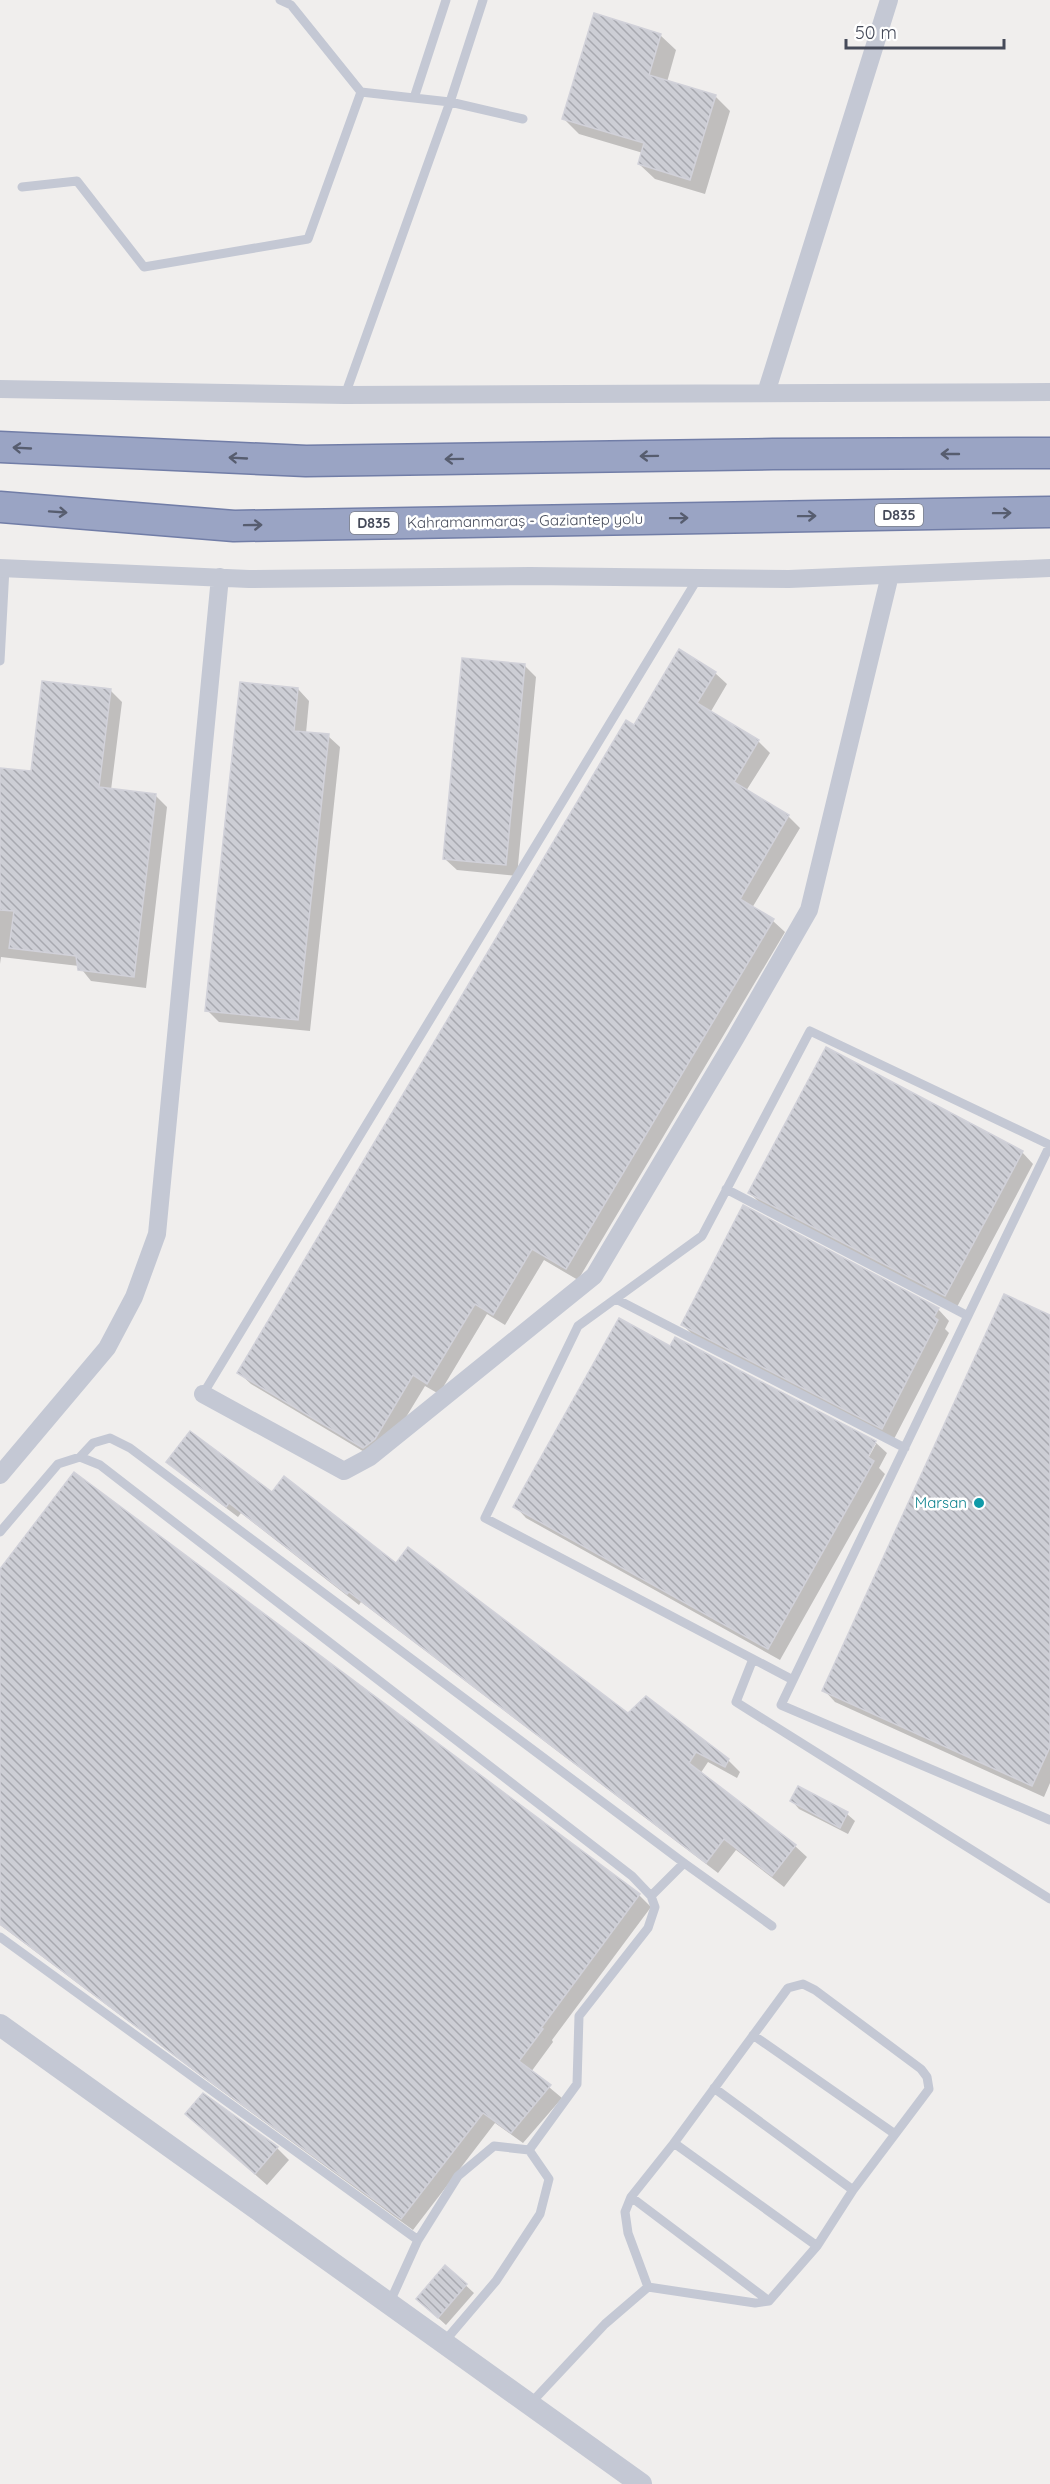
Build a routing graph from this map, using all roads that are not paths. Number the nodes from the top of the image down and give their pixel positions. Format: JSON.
{"nodes":[{"id":1,"x":280,"y":0,"type":"edge"},
{"id":2,"x":446,"y":0,"type":"edge"},
{"id":3,"x":483,"y":0,"type":"edge"},
{"id":4,"x":889,"y":0,"type":"edge"},
{"id":5,"x":361,"y":92,"type":"junction"},
{"id":6,"x":414,"y":98,"type":"junction"},
{"id":7,"x":450,"y":102,"type":"junction"},
{"id":8,"x":523,"y":119,"type":"dead end"},
{"id":9,"x":22,"y":187,"type":"dead end"},
{"id":10,"x":0,"y":389,"type":"edge"},
{"id":11,"x":1050,"y":392,"type":"edge"},
{"id":12,"x":766,"y":393,"type":"junction"},
{"id":13,"x":345,"y":395,"type":"junction"},
{"id":14,"x":0,"y":447,"type":"edge"},
{"id":15,"x":1050,"y":453,"type":"edge"},
{"id":16,"x":0,"y":507,"type":"edge"},
{"id":17,"x":1050,"y":512,"type":"edge"},
{"id":18,"x":3,"y":568,"type":"edge"},
{"id":19,"x":1050,"y":568,"type":"edge"},
{"id":20,"x":890,"y":575,"type":"junction"},
{"id":21,"x":220,"y":577,"type":"junction"},
{"id":22,"x":699,"y":578,"type":"junction"},
{"id":23,"x":0,"y":661,"type":"edge"},
{"id":24,"x":1050,"y":1145,"type":"edge"},
{"id":25,"x":726,"y":1189,"type":"junction"},
{"id":26,"x":616,"y":1299,"type":"junction"},
{"id":27,"x":968,"y":1316,"type":"junction"},
{"id":28,"x":203,"y":1394,"type":"joint"},
{"id":29,"x":905,"y":1448,"type":"junction"},
{"id":30,"x":80,"y":1457,"type":"junction"},
{"id":31,"x":0,"y":1475,"type":"edge"},
{"id":32,"x":0,"y":1532,"type":"edge"},
{"id":33,"x":753,"y":1659,"type":"junction"},
{"id":34,"x":793,"y":1680,"type":"junction"},
{"id":35,"x":1050,"y":1820,"type":"edge"},
{"id":36,"x":684,"y":1863,"type":"junction"},
{"id":37,"x":651,"y":1896,"type":"junction"},
{"id":38,"x":1050,"y":1899,"type":"edge"},
{"id":39,"x":772,"y":1926,"type":"dead end"},
{"id":40,"x":0,"y":1937,"type":"edge"},
{"id":41,"x":0,"y":2025,"type":"edge"},
{"id":42,"x":753,"y":2035,"type":"junction"},
{"id":43,"x":714,"y":2088,"type":"junction"},
{"id":44,"x":895,"y":2134,"type":"junction"},
{"id":45,"x":674,"y":2143,"type":"junction"},
{"id":46,"x":529,"y":2150,"type":"junction"},
{"id":47,"x":854,"y":2190,"type":"junction"},
{"id":48,"x":631,"y":2197,"type":"junction"},
{"id":49,"x":418,"y":2240,"type":"junction"},
{"id":50,"x":817,"y":2246,"type":"junction"},
{"id":51,"x":648,"y":2287,"type":"junction"},
{"id":52,"x":769,"y":2301,"type":"junction"},
{"id":53,"x":390,"y":2304,"type":"junction"},
{"id":54,"x":444,"y":2343,"type":"junction"},
{"id":55,"x":530,"y":2404,"type":"junction"},
{"id":56,"x":641,"y":2484,"type":"edge"}],
"edges":[{"from":1,"to":5,"type":"lane"},
{"from":2,"to":6,"type":"lane"},
{"from":3,"to":7,"type":"lane"},
{"from":4,"to":12,"type":"street"},
{"from":5,"to":6,"type":"lane"},
{"from":5,"to":9,"type":"lane"},
{"from":6,"to":7,"type":"lane"},
{"from":7,"to":8,"type":"lane"},
{"from":7,"to":13,"type":"lane"},
{"from":10,"to":13,"type":"street"},
{"from":11,"to":12,"type":"street"},
{"from":12,"to":13,"type":"street"},
{"from":15,"to":14,"type":"highway","one_way":true},
{"from":16,"to":17,"type":"highway","name":"Kahramanmaraş - Gaziantep yolu","number":"D835","one_way":true},
{"from":18,"to":21,"type":"street"},
{"from":18,"to":23,"type":"lane"},
{"from":19,"to":20,"type":"street"},
{"from":20,"to":22,"type":"street"},
{"from":20,"to":28,"type":"street"},
{"from":21,"to":22,"type":"street"},
{"from":21,"to":31,"type":"street"},
{"from":22,"to":28,"type":"lane"},
{"from":24,"to":25,"type":"lane"},
{"from":24,"to":27,"type":"lane"},
{"from":25,"to":26,"type":"lane"},
{"from":25,"to":27,"type":"lane"},
{"from":26,"to":29,"type":"lane"},
{"from":26,"to":33,"type":"lane"},
{"from":27,"to":29,"type":"lane"},
{"from":29,"to":34,"type":"lane"},
{"from":30,"to":32,"type":"lane"},
{"from":30,"to":36,"type":"lane"},
{"from":30,"to":37,"type":"lane"},
{"from":33,"to":34,"type":"lane"},
{"from":33,"to":38,"type":"lane"},
{"from":34,"to":35,"type":"lane"},
{"from":36,"to":37,"type":"lane"},
{"from":36,"to":39,"type":"lane"},
{"from":37,"to":46,"type":"lane"},
{"from":40,"to":49,"type":"lane"},
{"from":41,"to":53,"type":"street"},
{"from":42,"to":43,"type":"lane"},
{"from":42,"to":44,"type":"lane"},
{"from":42,"to":44,"type":"lane"},
{"from":43,"to":45,"type":"lane"},
{"from":43,"to":47,"type":"lane"},
{"from":44,"to":47,"type":"lane"},
{"from":45,"to":48,"type":"lane"},
{"from":45,"to":50,"type":"lane"},
{"from":46,"to":49,"type":"lane"},
{"from":46,"to":54,"type":"lane"},
{"from":47,"to":50,"type":"lane"},
{"from":48,"to":51,"type":"lane"},
{"from":48,"to":52,"type":"lane"},
{"from":49,"to":53,"type":"lane"},
{"from":50,"to":52,"type":"lane"},
{"from":51,"to":52,"type":"lane"},
{"from":51,"to":55,"type":"lane"},
{"from":53,"to":54,"type":"street"},
{"from":54,"to":55,"type":"street"},
{"from":55,"to":56,"type":"street"}]}
